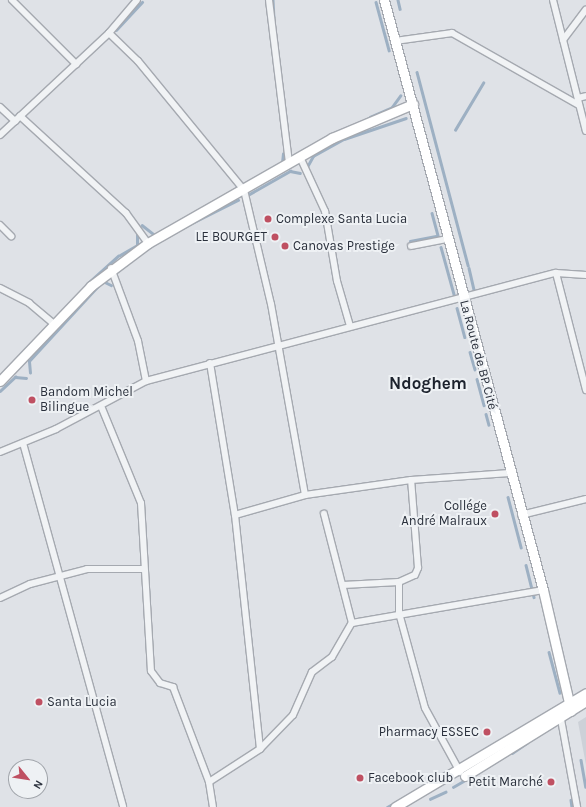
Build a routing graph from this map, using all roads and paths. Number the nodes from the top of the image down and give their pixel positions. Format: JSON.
{"nodes":[{"id":1,"x":12,"y":0,"type":"edge"},
{"id":2,"x":269,"y":0,"type":"edge"},
{"id":3,"x":384,"y":0,"type":"edge"},
{"id":4,"x":553,"y":0,"type":"edge"},
{"id":5,"x":135,"y":1,"type":"edge"},
{"id":6,"x":586,"y":10,"type":"edge"},
{"id":7,"x":109,"y":33,"type":"junction"},
{"id":8,"x":563,"y":40,"type":"junction"},
{"id":9,"x":395,"y":42,"type":"junction"},
{"id":10,"x":76,"y":64,"type":"junction"},
{"id":11,"x":586,"y":96,"type":"edge"},
{"id":12,"x":578,"y":98,"type":"junction"},
{"id":13,"x":412,"y":104,"type":"junction"},
{"id":14,"x":579,"y":105,"type":"junction"},
{"id":15,"x":0,"y":106,"type":"edge"},
{"id":16,"x":18,"y":119,"type":"junction"},
{"id":17,"x":586,"y":131,"type":"edge"},
{"id":18,"x":0,"y":135,"type":"edge"},
{"id":19,"x":300,"y":157,"type":"junction"},
{"id":20,"x":289,"y":162,"type":"junction"},
{"id":21,"x":244,"y":190,"type":"junction"},
{"id":22,"x":0,"y":225,"type":"edge"},
{"id":23,"x":11,"y":236,"type":"dead end"},
{"id":24,"x":447,"y":238,"type":"junction"},
{"id":25,"x":148,"y":243,"type":"junction"},
{"id":26,"x":411,"y":246,"type":"dead end"},
{"id":27,"x":111,"y":268,"type":"junction"},
{"id":28,"x":556,"y":273,"type":"junction"},
{"id":29,"x":586,"y":275,"type":"edge"},
{"id":30,"x":0,"y":288,"type":"edge"},
{"id":31,"x":464,"y":299,"type":"junction"},
{"id":32,"x":55,"y":324,"type":"junction"},
{"id":33,"x":350,"y":326,"type":"junction"},
{"id":34,"x":277,"y":346,"type":"junction"},
{"id":35,"x":210,"y":363,"type":"junction"},
{"id":36,"x":0,"y":381,"type":"edge"},
{"id":37,"x":146,"y":381,"type":"junction"},
{"id":38,"x":586,"y":390,"type":"edge"},
{"id":39,"x":101,"y":406,"type":"junction"},
{"id":40,"x":23,"y":443,"type":"junction"},
{"id":41,"x":0,"y":452,"type":"edge"},
{"id":42,"x":510,"y":473,"type":"junction"},
{"id":43,"x":411,"y":480,"type":"junction"},
{"id":44,"x":305,"y":494,"type":"junction"},
{"id":45,"x":586,"y":499,"type":"edge"},
{"id":46,"x":324,"y":514,"type":"dead end"},
{"id":47,"x":235,"y":515,"type":"junction"},
{"id":48,"x":521,"y":515,"type":"junction"},
{"id":49,"x":144,"y":569,"type":"junction"},
{"id":50,"x":61,"y":575,"type":"junction"},
{"id":51,"x":399,"y":582,"type":"junction"},
{"id":52,"x":343,"y":585,"type":"junction"},
{"id":53,"x":544,"y":590,"type":"junction"},
{"id":54,"x":0,"y":598,"type":"edge"},
{"id":55,"x":399,"y":613,"type":"junction"},
{"id":56,"x":352,"y":623,"type":"junction"},
{"id":57,"x":586,"y":693,"type":"edge"},
{"id":58,"x":586,"y":701,"type":"edge"},
{"id":59,"x":570,"y":707,"type":"junction"},
{"id":60,"x":559,"y":714,"type":"junction"},
{"id":61,"x":260,"y":749,"type":"junction"},
{"id":62,"x":460,"y":772,"type":"junction"},
{"id":63,"x":209,"y":782,"type":"junction"},
{"id":64,"x":123,"y":807,"type":"edge"},
{"id":65,"x":213,"y":807,"type":"edge"},
{"id":66,"x":395,"y":807,"type":"edge"},
{"id":67,"x":407,"y":807,"type":"edge"},
{"id":68,"x":577,"y":807,"type":"edge"}],
"edges":[{"from":1,"to":10,"type":"street"},
{"from":2,"to":20,"type":"street"},
{"from":3,"to":9,"type":"street","name":"La Route de BP Cité"},
{"from":4,"to":8,"type":"street"},
{"from":5,"to":7,"type":"street"},
{"from":6,"to":8,"type":"street"},
{"from":7,"to":10,"type":"street"},
{"from":7,"to":21,"type":"street"},
{"from":8,"to":12,"type":"street"},
{"from":9,"to":13,"type":"street","name":"La Route de BP Cité"},
{"from":9,"to":14,"type":"street"},
{"from":10,"to":16,"type":"street"},
{"from":11,"to":12,"type":"street"},
{"from":12,"to":14,"type":"street"},
{"from":13,"to":19,"type":"street"},
{"from":13,"to":24,"type":"street","name":"La Route de BP Cité"},
{"from":14,"to":17,"type":"street"},
{"from":15,"to":16,"type":"street"},
{"from":16,"to":18,"type":"street"},
{"from":16,"to":25,"type":"street"},
{"from":19,"to":20,"type":"street"},
{"from":19,"to":33,"type":"street"},
{"from":20,"to":21,"type":"street"},
{"from":21,"to":25,"type":"street"},
{"from":21,"to":34,"type":"street"},
{"from":22,"to":23,"type":"street"},
{"from":24,"to":26,"type":"street"},
{"from":24,"to":31,"type":"street","name":"La Route de BP Cité"},
{"from":25,"to":27,"type":"street"},
{"from":27,"to":32,"type":"street"},
{"from":27,"to":37,"type":"street"},
{"from":28,"to":29,"type":"street"},
{"from":28,"to":31,"type":"street"},
{"from":28,"to":38,"type":"street"},
{"from":30,"to":32,"type":"street"},
{"from":31,"to":33,"type":"street"},
{"from":31,"to":42,"type":"street","name":"La Route de BP Cité"},
{"from":32,"to":36,"type":"street"},
{"from":33,"to":34,"type":"street"},
{"from":34,"to":35,"type":"street"},
{"from":34,"to":44,"type":"street"},
{"from":35,"to":37,"type":"street"},
{"from":35,"to":47,"type":"street"},
{"from":37,"to":39,"type":"street"},
{"from":39,"to":40,"type":"street"},
{"from":39,"to":49,"type":"street"},
{"from":40,"to":41,"type":"street"},
{"from":40,"to":50,"type":"street"},
{"from":42,"to":43,"type":"street"},
{"from":42,"to":48,"type":"street","name":"La Route de BP Cité"},
{"from":43,"to":44,"type":"street"},
{"from":43,"to":51,"type":"street"},
{"from":44,"to":47,"type":"street"},
{"from":45,"to":48,"type":"street"},
{"from":46,"to":52,"type":"street"},
{"from":47,"to":61,"type":"street"},
{"from":48,"to":53,"type":"street","name":"La Route de BP Cité"},
{"from":49,"to":50,"type":"street"},
{"from":49,"to":63,"type":"street"},
{"from":50,"to":54,"type":"street"},
{"from":50,"to":64,"type":"street"},
{"from":51,"to":52,"type":"street"},
{"from":51,"to":55,"type":"street"},
{"from":52,"to":56,"type":"street"},
{"from":53,"to":55,"type":"street"},
{"from":53,"to":59,"type":"street","name":"La Route de BP Cité"},
{"from":55,"to":56,"type":"street"},
{"from":55,"to":62,"type":"street"},
{"from":56,"to":61,"type":"street"},
{"from":57,"to":59,"type":"street"},
{"from":58,"to":59,"type":"street"},
{"from":59,"to":60,"type":"street"},
{"from":60,"to":62,"type":"street"},
{"from":60,"to":67,"type":"street"},
{"from":60,"to":68,"type":"street"},
{"from":61,"to":63,"type":"street"},
{"from":62,"to":66,"type":"street"},
{"from":63,"to":65,"type":"street"}]}
